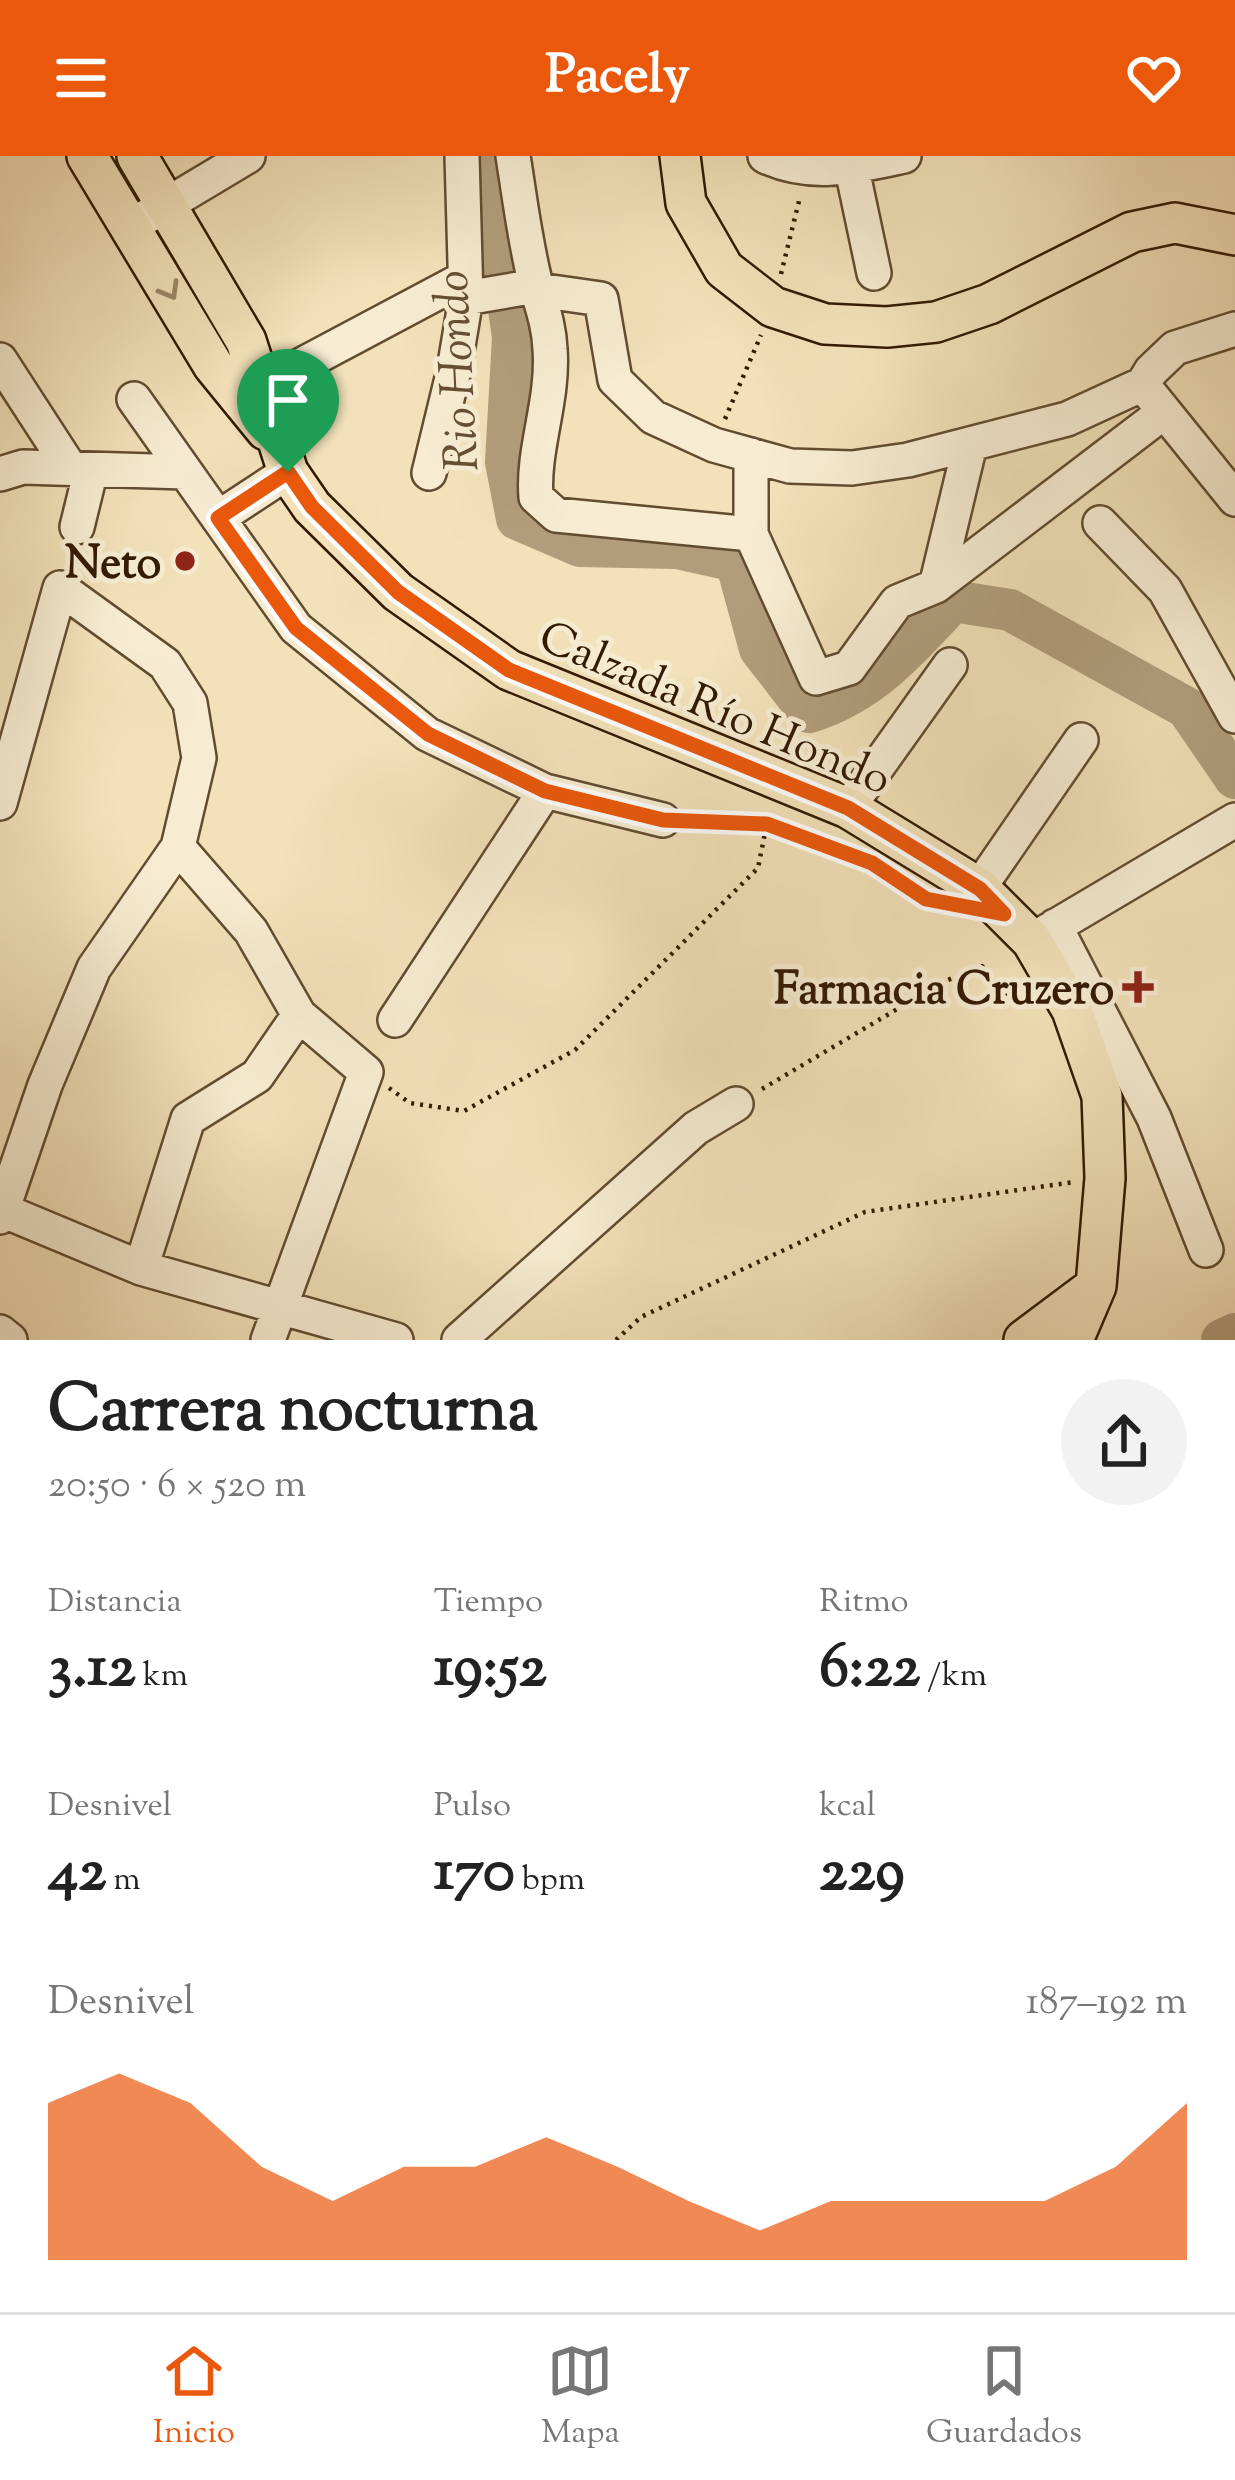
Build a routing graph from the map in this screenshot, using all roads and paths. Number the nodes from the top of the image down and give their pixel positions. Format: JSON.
{"nodes":[{"id":1,"x":86,"y":156,"type":"edge"},
{"id":2,"x":137,"y":156,"type":"edge"},
{"id":3,"x":248,"y":156,"type":"edge"},
{"id":4,"x":462,"y":156,"type":"edge"},
{"id":5,"x":513,"y":156,"type":"edge"},
{"id":6,"x":680,"y":156,"type":"edge"},
{"id":7,"x":765,"y":156,"type":"edge"},
{"id":8,"x":904,"y":156,"type":"edge"},
{"id":9,"x":808,"y":169,"type":"junction"},
{"id":10,"x":851,"y":169,"type":"junction"},
{"id":11,"x":167,"y":204,"type":"junction"},
{"id":12,"x":131,"y":226,"type":"junction"},
{"id":13,"x":1235,"y":235,"type":"edge"},
{"id":14,"x":874,"y":273,"type":"dead end"},
{"id":15,"x":531,"y":289,"type":"junction"},
{"id":16,"x":473,"y":290,"type":"junction"},
{"id":17,"x":773,"y":307,"type":"junction"},
{"id":18,"x":1235,"y":329,"type":"edge"},
{"id":19,"x":0,"y":360,"type":"edge"},
{"id":20,"x":1143,"y":384,"type":"junction"},
{"id":21,"x":260,"y":387,"type":"junction"},
{"id":22,"x":134,"y":399,"type":"dead end"},
{"id":23,"x":1164,"y":412,"type":"junction"},
{"id":24,"x":714,"y":445,"type":"junction"},
{"id":25,"x":970,"y":445,"type":"junction"},
{"id":26,"x":751,"y":455,"type":"junction"},
{"id":27,"x":282,"y":458,"type":"junction"},
{"id":28,"x":81,"y":469,"type":"junction"},
{"id":29,"x":185,"y":472,"type":"junction"},
{"id":30,"x":429,"y":472,"type":"dead end"},
{"id":31,"x":0,"y":474,"type":"edge"},
{"id":32,"x":1231,"y":484,"type":"edge"},
{"id":33,"x":218,"y":518,"type":"junction"},
{"id":34,"x":1100,"y":524,"type":"dead end"},
{"id":35,"x":76,"y":526,"type":"dead end"},
{"id":36,"x":751,"y":534,"type":"junction"},
{"id":37,"x":936,"y":586,"type":"junction"},
{"id":38,"x":950,"y":664,"type":"dead end"},
{"id":39,"x":1235,"y":716,"type":"edge"},
{"id":40,"x":1081,"y":740,"type":"dead end"},
{"id":41,"x":4,"y":768,"type":"edge"},
{"id":42,"x":545,"y":791,"type":"junction"},
{"id":43,"x":0,"y":802,"type":"edge"},
{"id":44,"x":848,"y":808,"type":"junction"},
{"id":45,"x":663,"y":820,"type":"joint"},
{"id":46,"x":1232,"y":822,"type":"edge"},
{"id":47,"x":767,"y":824,"type":"junction"},
{"id":48,"x":178,"y":848,"type":"junction"},
{"id":49,"x":966,"y":898,"type":"junction"},
{"id":50,"x":1044,"y":933,"type":"junction"},
{"id":51,"x":1072,"y":1010,"type":"junction"},
{"id":52,"x":299,"y":1015,"type":"junction"},
{"id":53,"x":395,"y":1020,"type":"dead end"},
{"id":54,"x":366,"y":1072,"type":"junction"},
{"id":55,"x":736,"y":1104,"type":"joint"},
{"id":56,"x":1106,"y":1178,"type":"junction"},
{"id":57,"x":1,"y":1213,"type":"edge"},
{"id":58,"x":1207,"y":1250,"type":"dead end"},
{"id":59,"x":141,"y":1268,"type":"junction"},
{"id":60,"x":1096,"y":1286,"type":"junction"},
{"id":61,"x":274,"y":1325,"type":"edge"},
{"id":62,"x":0,"y":1332,"type":"edge"},
{"id":63,"x":10,"y":1340,"type":"edge"},
{"id":64,"x":396,"y":1340,"type":"edge"},
{"id":65,"x":459,"y":1340,"type":"edge"},
{"id":66,"x":616,"y":1340,"type":"edge"},
{"id":67,"x":1024,"y":1340,"type":"edge"},
{"id":68,"x":1073,"y":1340,"type":"edge"}],
"edges":[{"from":1,"to":12,"type":"main road","name":"Calzada Río Hondo"},
{"from":2,"to":11,"type":"main road","name":"Calzada Río Hondo"},
{"from":3,"to":11,"type":"street"},
{"from":4,"to":16,"type":"street"},
{"from":5,"to":15,"type":"street"},
{"from":6,"to":17,"type":"main road"},
{"from":7,"to":9,"type":"street"},
{"from":8,"to":10,"type":"street"},
{"from":9,"to":10,"type":"street"},
{"from":9,"to":17,"type":"path"},
{"from":10,"to":14,"type":"street"},
{"from":11,"to":12,"type":"street"},
{"from":11,"to":21,"type":"main road","name":"Calzada Río Hondo"},
{"from":12,"to":27,"type":"main road","name":"Calzada Río Hondo","one_way":true},
{"from":13,"to":17,"type":"main road"},
{"from":15,"to":16,"type":"street"},
{"from":15,"to":24,"type":"street"},
{"from":15,"to":36,"type":"street"},
{"from":16,"to":21,"type":"street"},
{"from":16,"to":30,"type":"street"},
{"from":17,"to":24,"type":"path"},
{"from":18,"to":20,"type":"street"},
{"from":19,"to":28,"type":"street"},
{"from":20,"to":23,"type":"street"},
{"from":20,"to":25,"type":"street"},
{"from":21,"to":27,"type":"main road","name":"Calzada Río Hondo"},
{"from":22,"to":29,"type":"street"},
{"from":23,"to":32,"type":"street"},
{"from":23,"to":37,"type":"street"},
{"from":24,"to":26,"type":"street"},
{"from":25,"to":26,"type":"street"},
{"from":25,"to":37,"type":"street"},
{"from":26,"to":36,"type":"street"},
{"from":27,"to":33,"type":"street"},
{"from":27,"to":44,"type":"main road","name":"Calzada Río Hondo"},
{"from":28,"to":29,"type":"street"},
{"from":28,"to":31,"type":"street"},
{"from":28,"to":35,"type":"street"},
{"from":29,"to":33,"type":"street"},
{"from":33,"to":42,"type":"street"},
{"from":34,"to":39,"type":"street"},
{"from":36,"to":37,"type":"street"},
{"from":38,"to":44,"type":"street"},
{"from":40,"to":49,"type":"street"},
{"from":41,"to":43,"type":"street"},
{"from":41,"to":48,"type":"street"},
{"from":42,"to":45,"type":"street"},
{"from":42,"to":53,"type":"street"},
{"from":44,"to":49,"type":"main road","name":"Calzada Río Hondo"},
{"from":45,"to":47,"type":"path"},
{"from":46,"to":50,"type":"street"},
{"from":47,"to":49,"type":"path"},
{"from":47,"to":54,"type":"path"},
{"from":48,"to":52,"type":"street"},
{"from":48,"to":57,"type":"street"},
{"from":49,"to":50,"type":"main road","name":"Calzada Río Hondo"},
{"from":50,"to":51,"type":"main road","name":"Calzada Río Hondo"},
{"from":50,"to":58,"type":"street"},
{"from":51,"to":55,"type":"path"},
{"from":51,"to":56,"type":"main road","name":"Calzada Río Hondo"},
{"from":52,"to":54,"type":"street"},
{"from":52,"to":59,"type":"street"},
{"from":54,"to":61,"type":"street"},
{"from":55,"to":65,"type":"street"},
{"from":56,"to":60,"type":"main road","name":"Calzada Río Hondo"},
{"from":56,"to":66,"type":"path"},
{"from":57,"to":59,"type":"street"},
{"from":59,"to":61,"type":"street"},
{"from":60,"to":67,"type":"main road"},
{"from":60,"to":68,"type":"main road","name":"Calzada Río Hondo"},
{"from":61,"to":64,"type":"street"},
{"from":62,"to":63,"type":"street"}]}
